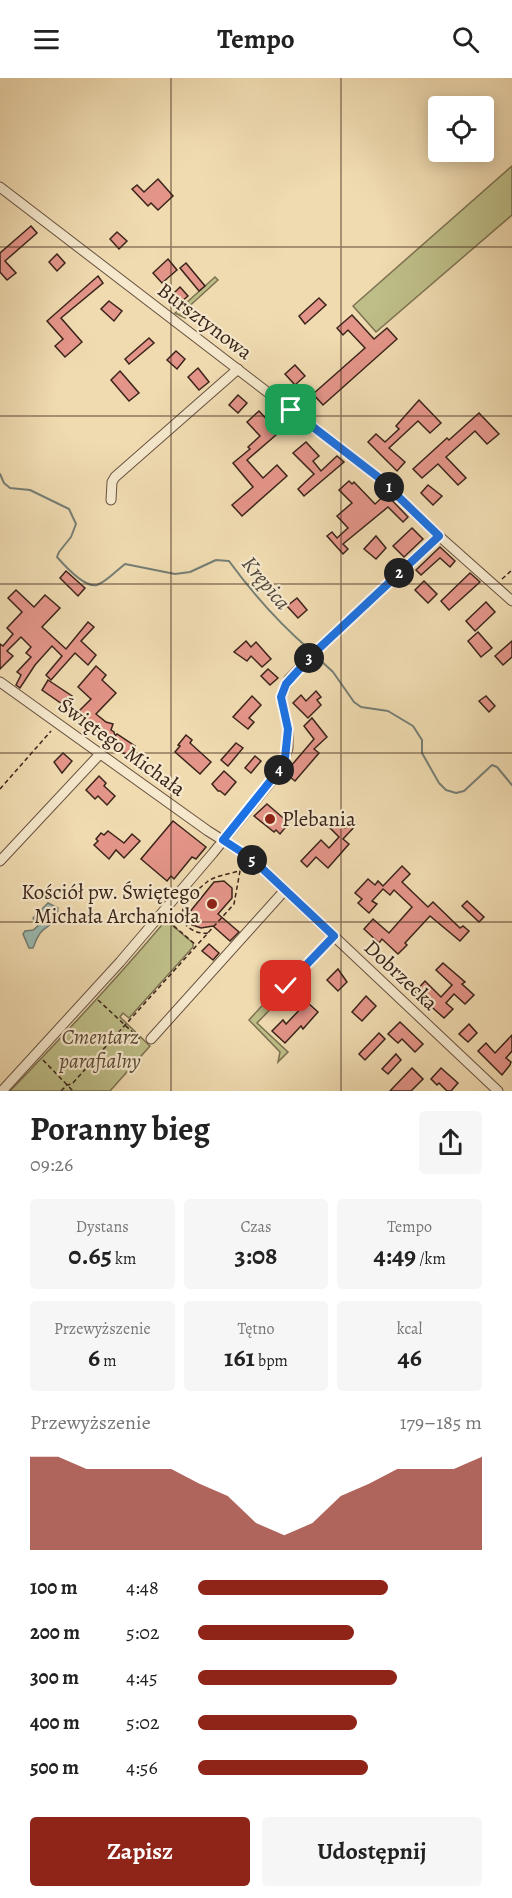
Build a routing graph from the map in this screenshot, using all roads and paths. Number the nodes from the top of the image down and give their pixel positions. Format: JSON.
{"nodes":[{"id":1,"x":0,"y":187,"type":"edge"},
{"id":2,"x":238,"y":369,"type":"junction"},
{"id":3,"x":111,"y":500,"type":"dead end"},
{"id":4,"x":439,"y":536,"type":"junction"},
{"id":5,"x":512,"y":570,"type":"edge"},
{"id":6,"x":494,"y":585,"type":"junction"},
{"id":7,"x":512,"y":601,"type":"edge"},
{"id":8,"x":0,"y":682,"type":"edge"},
{"id":9,"x":56,"y":722,"type":"junction"},
{"id":10,"x":100,"y":754,"type":"junction"},
{"id":11,"x":0,"y":789,"type":"edge"},
{"id":12,"x":223,"y":840,"type":"junction"},
{"id":13,"x":251,"y":858,"type":"junction"},
{"id":14,"x":0,"y":861,"type":"edge"},
{"id":15,"x":240,"y":871,"type":"junction"},
{"id":16,"x":285,"y":890,"type":"junction"},
{"id":17,"x":160,"y":914,"type":"junction"},
{"id":18,"x":208,"y":933,"type":"junction"},
{"id":19,"x":334,"y":936,"type":"junction"},
{"id":20,"x":197,"y":945,"type":"junction"},
{"id":21,"x":286,"y":986,"type":"dead end"},
{"id":22,"x":98,"y":1000,"type":"dead end"},
{"id":23,"x":125,"y":1025,"type":"junction"},
{"id":24,"x":150,"y":1043,"type":"joint"},
{"id":25,"x":43,"y":1060,"type":"dead end"},
{"id":26,"x":67,"y":1085,"type":"junction"},
{"id":27,"x":2,"y":1091,"type":"edge"},
{"id":28,"x":61,"y":1091,"type":"edge"},
{"id":29,"x":73,"y":1091,"type":"edge"},
{"id":30,"x":498,"y":1091,"type":"edge"}],
"edges":[{"from":1,"to":2,"type":"street","name":"Bursztynowa"},
{"from":2,"to":3,"type":"street"},
{"from":2,"to":4,"type":"street","name":"Bursztynowa"},
{"from":4,"to":6,"type":"street","name":"Bursztynowa"},
{"from":4,"to":12,"type":"street"},
{"from":5,"to":6,"type":"path"},
{"from":6,"to":7,"type":"street","name":"Bursztynowa"},
{"from":8,"to":9,"type":"street","name":"Świętego Michała"},
{"from":9,"to":10,"type":"street","name":"Świętego Michała"},
{"from":9,"to":11,"type":"path"},
{"from":10,"to":12,"type":"street","name":"Świętego Michała"},
{"from":10,"to":14,"type":"street"},
{"from":12,"to":13,"type":"street","name":"Dobrzecka"},
{"from":12,"to":17,"type":"street"},
{"from":13,"to":15,"type":"path"},
{"from":13,"to":16,"type":"street","name":"Dobrzecka"},
{"from":15,"to":18,"type":"path"},
{"from":15,"to":18,"type":"path"},
{"from":16,"to":19,"type":"street","name":"Dobrzecka"},
{"from":16,"to":24,"type":"street"},
{"from":17,"to":20,"type":"path"},
{"from":17,"to":27,"type":"street"},
{"from":18,"to":20,"type":"path"},
{"from":19,"to":21,"type":"path"},
{"from":19,"to":30,"type":"street","name":"Dobrzecka"},
{"from":20,"to":23,"type":"path"},
{"from":22,"to":23,"type":"path"},
{"from":23,"to":24,"type":"path"},
{"from":23,"to":26,"type":"path"},
{"from":25,"to":26,"type":"path"},
{"from":26,"to":28,"type":"path"},
{"from":26,"to":29,"type":"path"}]}
